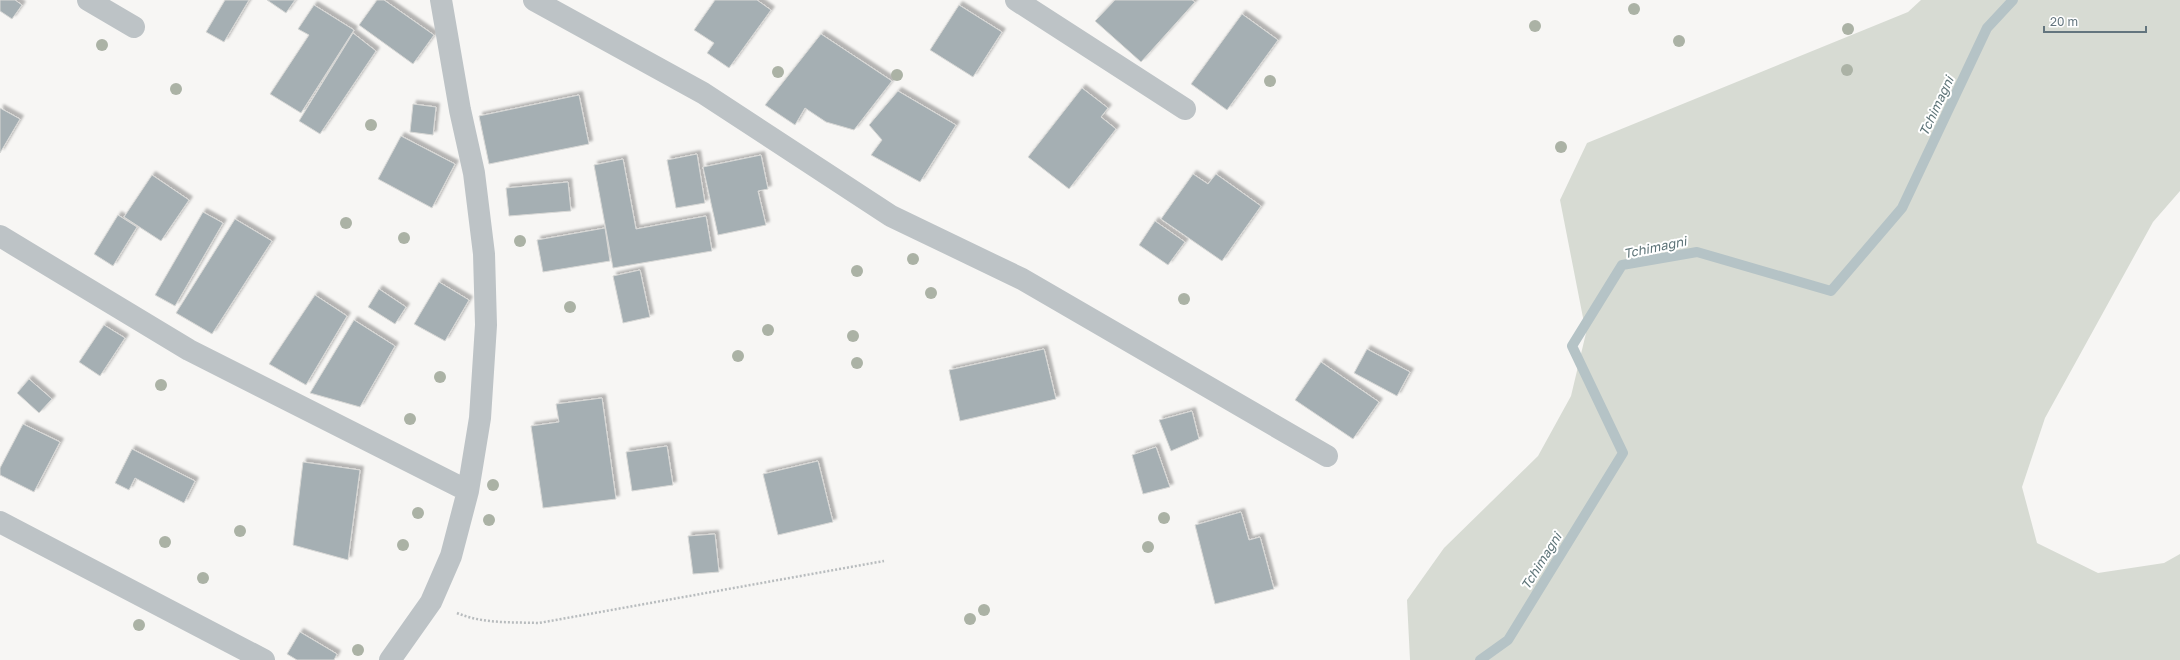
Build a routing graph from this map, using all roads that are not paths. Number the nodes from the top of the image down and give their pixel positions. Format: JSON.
{"nodes":[{"id":1,"x":88,"y":0,"type":"edge"},
{"id":2,"x":441,"y":0,"type":"edge"},
{"id":3,"x":534,"y":0,"type":"edge"},
{"id":4,"x":1016,"y":0,"type":"edge"},
{"id":5,"x":134,"y":27,"type":"dead end"},
{"id":6,"x":1185,"y":109,"type":"dead end"},
{"id":7,"x":0,"y":236,"type":"edge"},
{"id":8,"x":1327,"y":456,"type":"dead end"},
{"id":9,"x":468,"y":491,"type":"junction"},
{"id":10,"x":0,"y":522,"type":"edge"},
{"id":11,"x":264,"y":660,"type":"edge"},
{"id":12,"x":390,"y":660,"type":"edge"}],
"edges":[{"from":1,"to":5,"type":"street"},
{"from":2,"to":9,"type":"street"},
{"from":3,"to":8,"type":"street"},
{"from":4,"to":6,"type":"street"},
{"from":7,"to":9,"type":"street"},
{"from":9,"to":12,"type":"street"},
{"from":10,"to":11,"type":"street"}]}
